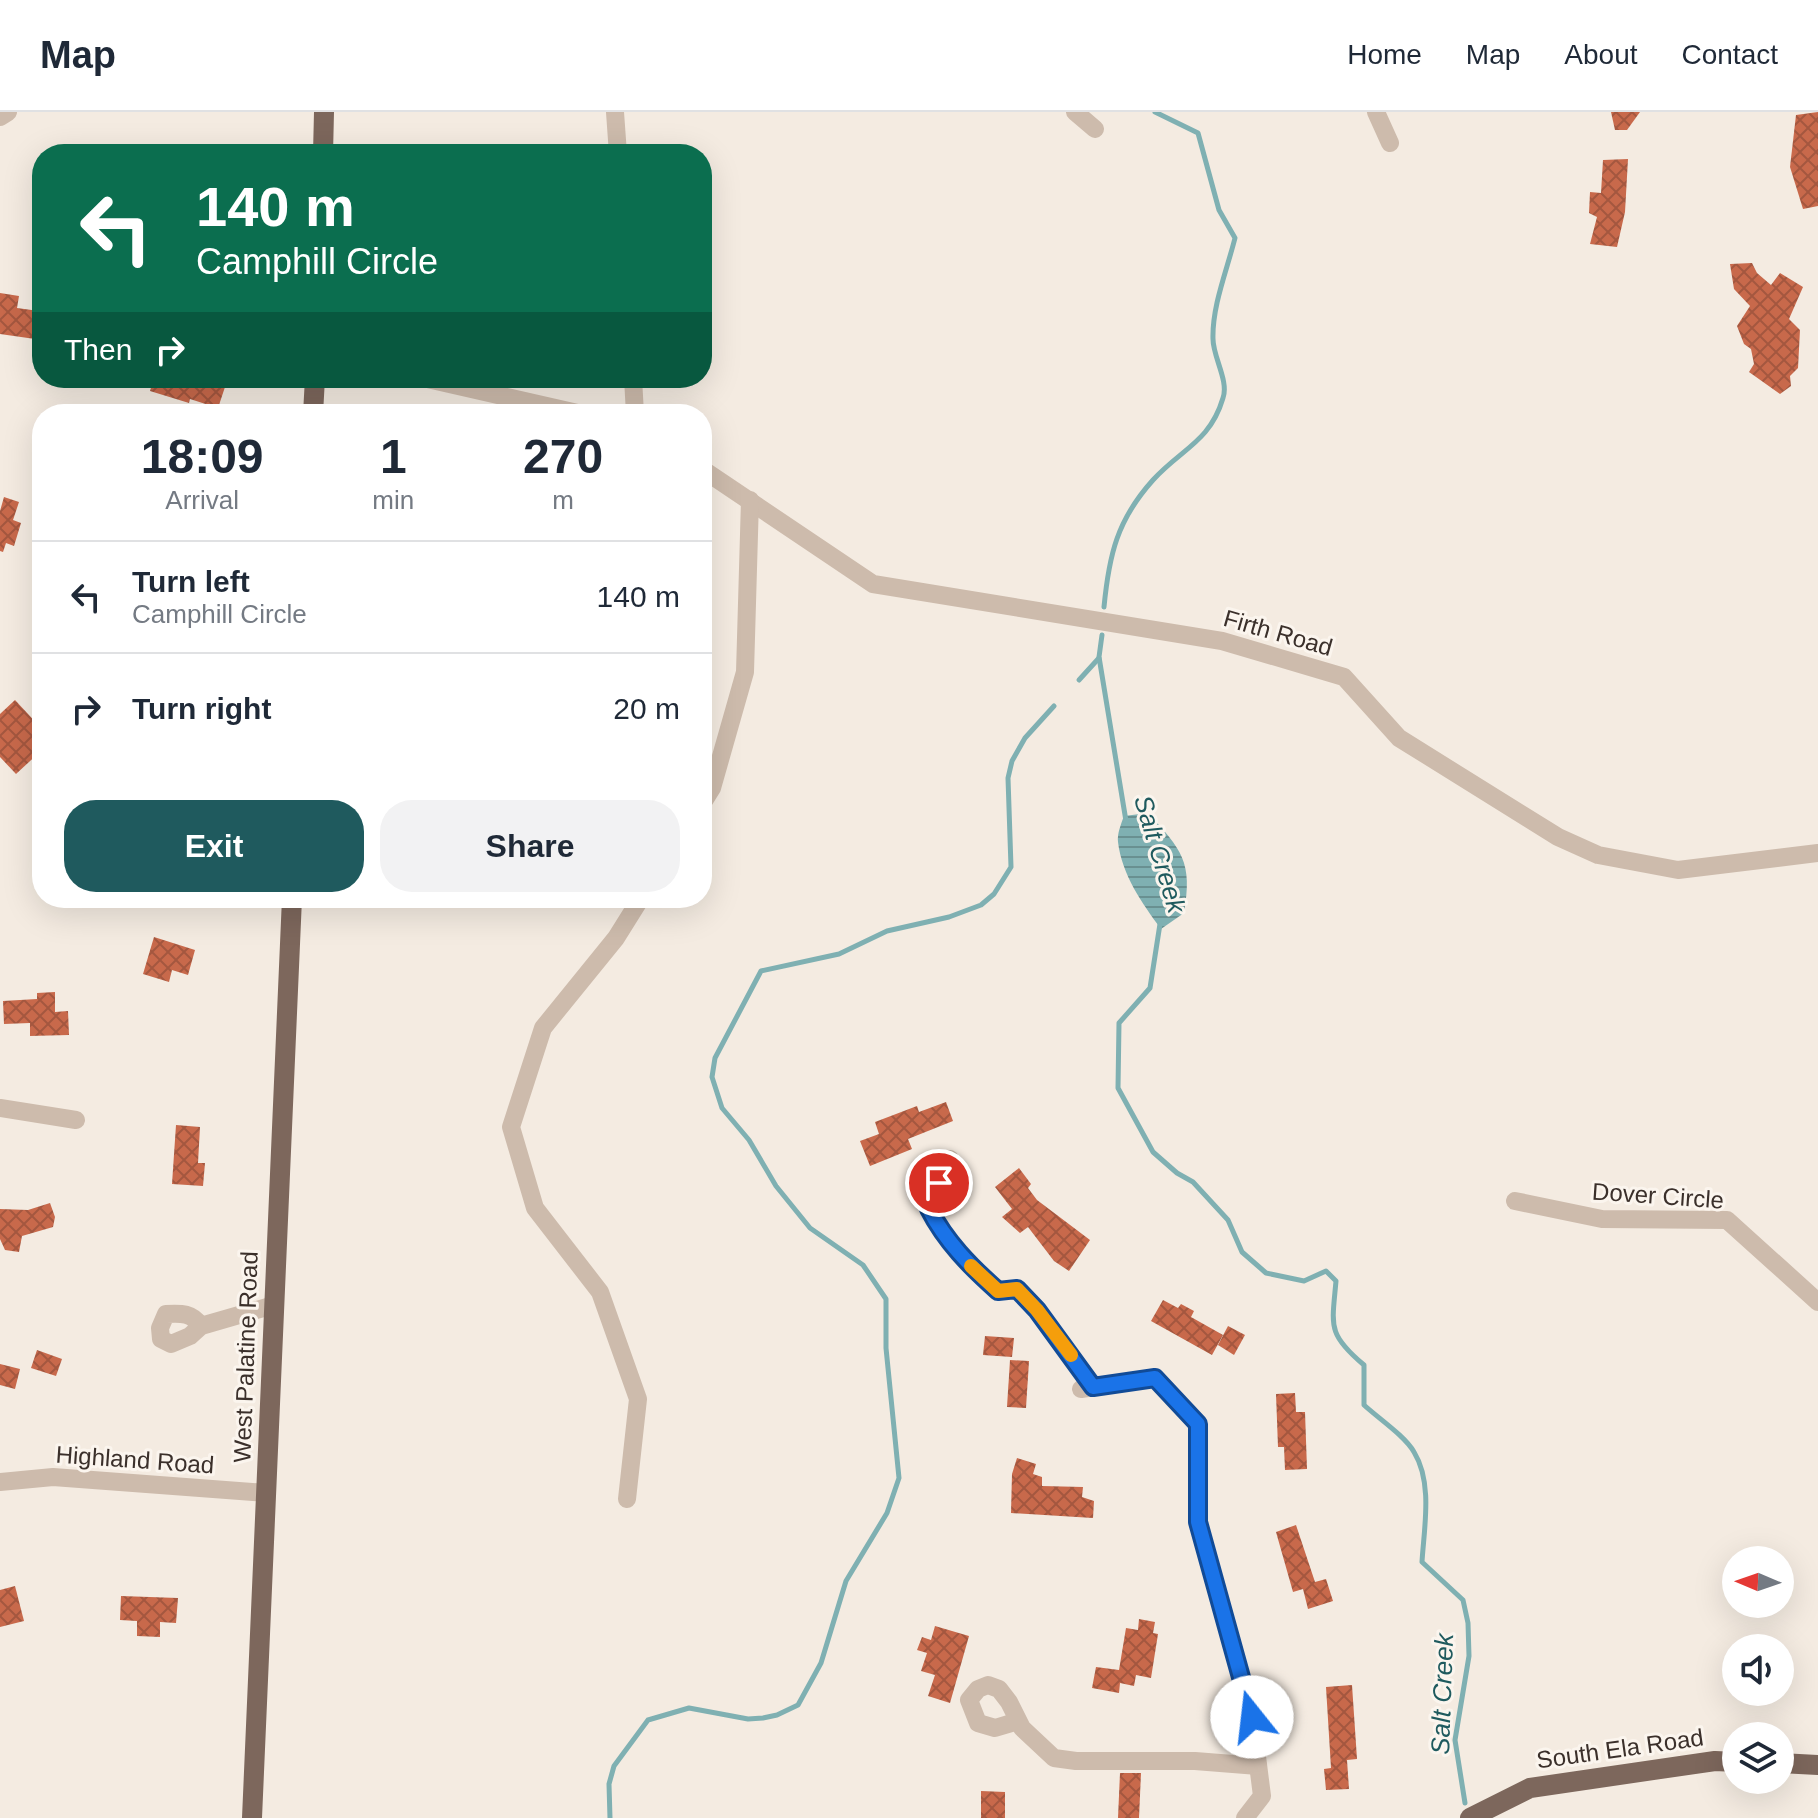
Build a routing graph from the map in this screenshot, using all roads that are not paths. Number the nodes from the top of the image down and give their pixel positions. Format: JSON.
{"nodes":[{"id":1,"x":8,"y":112,"type":"edge"},
{"id":2,"x":324,"y":112,"type":"edge"},
{"id":3,"x":615,"y":112,"type":"edge"},
{"id":4,"x":1075,"y":112,"type":"edge"},
{"id":5,"x":1376,"y":112,"type":"edge"},
{"id":6,"x":0,"y":117,"type":"edge"},
{"id":7,"x":1095,"y":129,"type":"dead end"},
{"id":8,"x":1390,"y":143,"type":"dead end"},
{"id":9,"x":323,"y":144,"type":"edge"},
{"id":10,"x":617,"y":144,"type":"edge"},
{"id":11,"x":467,"y":388,"type":"edge"},
{"id":12,"x":538,"y":404,"type":"edge"},
{"id":13,"x":712,"y":475,"type":"edge"},
{"id":14,"x":750,"y":500,"type":"junction"},
{"id":15,"x":712,"y":788,"type":"edge"},
{"id":16,"x":1818,"y":853,"type":"edge"},
{"id":17,"x":292,"y":908,"type":"edge"},
{"id":18,"x":635,"y":908,"type":"edge"},
{"id":19,"x":0,"y":1108,"type":"edge"},
{"id":20,"x":76,"y":1120,"type":"dead end"},
{"id":21,"x":950,"y":1159,"type":"dead end"},
{"id":22,"x":1515,"y":1201,"type":"dead end"},
{"id":23,"x":1818,"y":1302,"type":"edge"},
{"id":24,"x":274,"y":1305,"type":"junction"},
{"id":25,"x":201,"y":1326,"type":"dead end"},
{"id":26,"x":0,"y":1482,"type":"edge"},
{"id":27,"x":266,"y":1493,"type":"junction"},
{"id":28,"x":627,"y":1499,"type":"dead end"},
{"id":29,"x":1018,"y":1721,"type":"dead end"},
{"id":30,"x":1722,"y":1761,"type":"edge"},
{"id":31,"x":1794,"y":1764,"type":"edge"},
{"id":32,"x":1818,"y":1765,"type":"edge"},
{"id":33,"x":1258,"y":1766,"type":"junction"},
{"id":34,"x":252,"y":1818,"type":"edge"},
{"id":35,"x":1245,"y":1818,"type":"edge"},
{"id":36,"x":1470,"y":1818,"type":"edge"}],
"edges":[{"from":1,"to":6,"type":"street"},
{"from":2,"to":9,"type":"main road"},
{"from":3,"to":10,"type":"street"},
{"from":4,"to":7,"type":"street"},
{"from":5,"to":8,"type":"street"},
{"from":11,"to":12,"type":"street"},
{"from":13,"to":14,"type":"street","name":"Firth Road"},
{"from":14,"to":15,"type":"street"},
{"from":14,"to":16,"type":"street","name":"Firth Road"},
{"from":17,"to":24,"type":"main road","name":"West Palatine Road"},
{"from":18,"to":28,"type":"street"},
{"from":19,"to":20,"type":"street"},
{"from":21,"to":33,"type":"street"},
{"from":22,"to":23,"type":"street","name":"Dover Circle"},
{"from":24,"to":25,"type":"street"},
{"from":24,"to":27,"type":"main road","name":"West Palatine Road"},
{"from":26,"to":27,"type":"street","name":"Highland Road"},
{"from":27,"to":34,"type":"main road","name":"West Palatine Road"},
{"from":29,"to":33,"type":"street"},
{"from":30,"to":36,"type":"main road","name":"South Ela Road"},
{"from":31,"to":32,"type":"main road"},
{"from":33,"to":35,"type":"street"}]}
